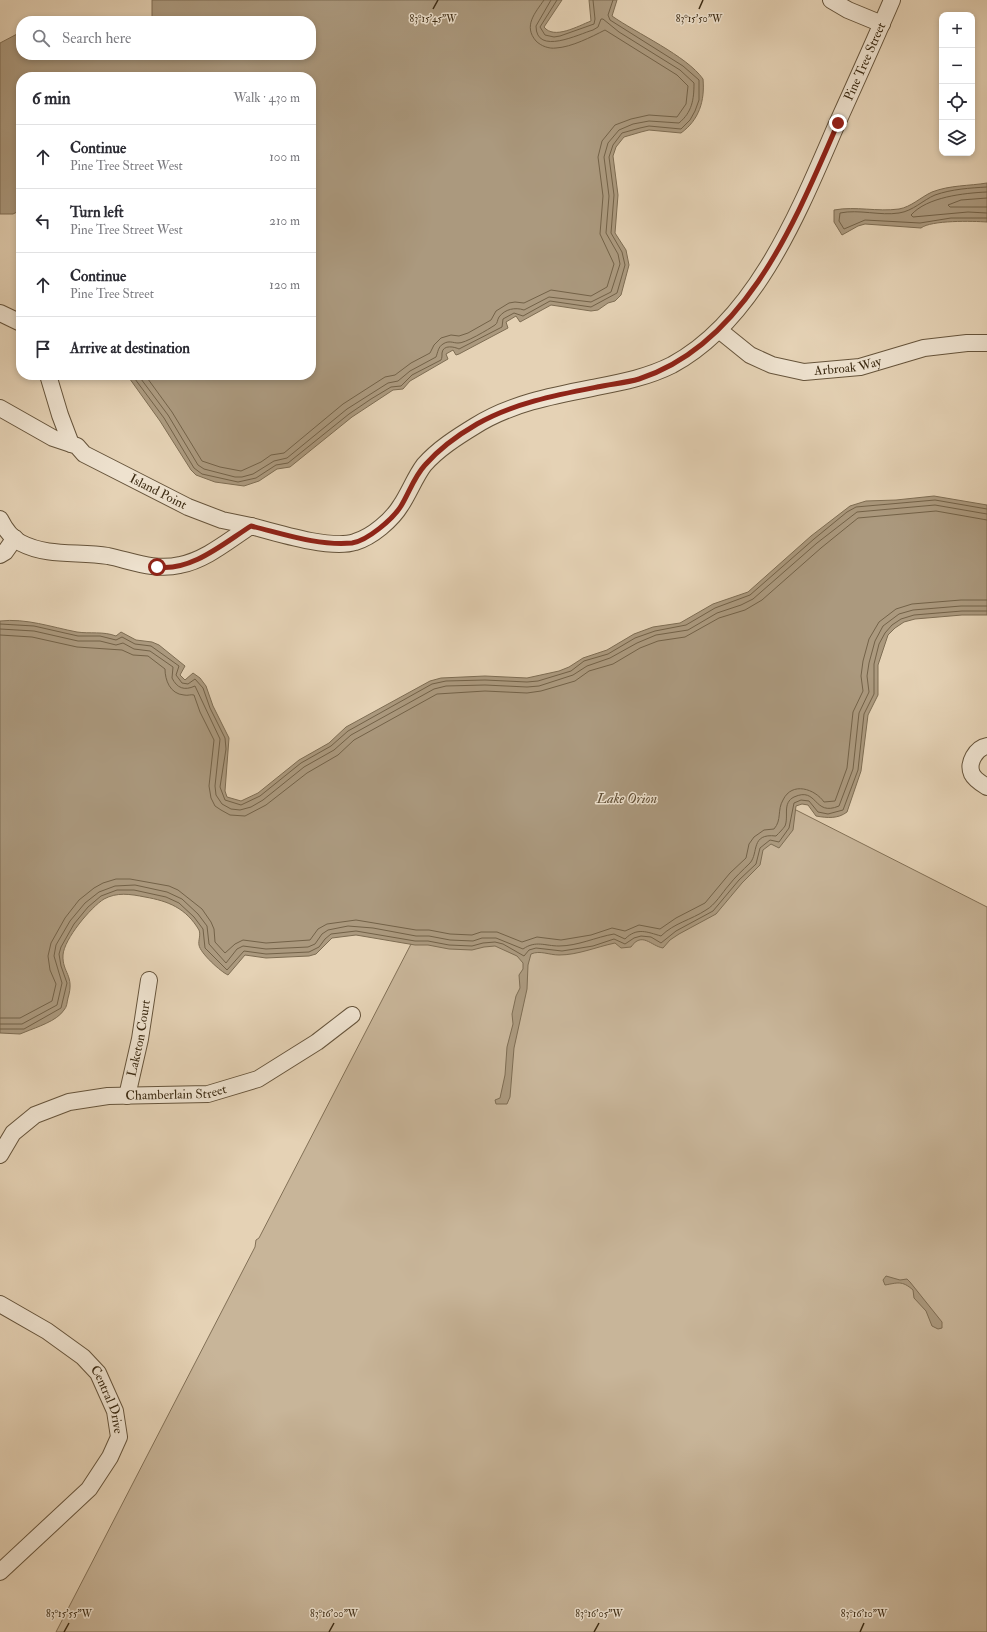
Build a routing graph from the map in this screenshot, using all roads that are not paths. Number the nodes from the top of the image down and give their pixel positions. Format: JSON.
{"nodes":[{"id":1,"x":831,"y":0,"type":"edge"},
{"id":2,"x":892,"y":0,"type":"edge"},
{"id":3,"x":882,"y":24,"type":"junction"},
{"id":4,"x":0,"y":313,"type":"edge"},
{"id":5,"x":16,"y":321,"type":"edge"},
{"id":6,"x":718,"y":330,"type":"junction"},
{"id":7,"x":987,"y":343,"type":"edge"},
{"id":8,"x":50,"y":380,"type":"edge"},
{"id":9,"x":0,"y":408,"type":"edge"},
{"id":10,"x":71,"y":444,"type":"junction"},
{"id":11,"x":0,"y":519,"type":"edge"},
{"id":12,"x":251,"y":526,"type":"junction"},
{"id":13,"x":15,"y":538,"type":"junction"},
{"id":14,"x":0,"y":555,"type":"edge"},
{"id":15,"x":987,"y":746,"type":"edge"},
{"id":16,"x":987,"y":787,"type":"edge"},
{"id":17,"x":149,"y":980,"type":"dead end"},
{"id":18,"x":352,"y":1015,"type":"dead end"},
{"id":19,"x":127,"y":1096,"type":"junction"},
{"id":20,"x":0,"y":1155,"type":"edge"},
{"id":21,"x":0,"y":1304,"type":"edge"},
{"id":22,"x":0,"y":1572,"type":"edge"}],
"edges":[{"from":1,"to":3,"type":"street"},
{"from":2,"to":3,"type":"street","name":"Pine Tree Street"},
{"from":3,"to":6,"type":"street","name":"Pine Tree Street"},
{"from":4,"to":5,"type":"street"},
{"from":6,"to":7,"type":"street","name":"Arbroak Way"},
{"from":6,"to":12,"type":"street","name":"Pine Tree Street"},
{"from":8,"to":10,"type":"street"},
{"from":9,"to":10,"type":"street","name":"Island Point"},
{"from":10,"to":12,"type":"street","name":"Island Point"},
{"from":11,"to":13,"type":"street"},
{"from":12,"to":13,"type":"street"},
{"from":13,"to":14,"type":"street"},
{"from":15,"to":16,"type":"street"},
{"from":17,"to":19,"type":"street","name":"Laketon Court"},
{"from":18,"to":19,"type":"street","name":"Chamberlain Street"},
{"from":19,"to":20,"type":"street","name":"Chamberlain Street"},
{"from":21,"to":22,"type":"street","name":"Central Drive"}]}
